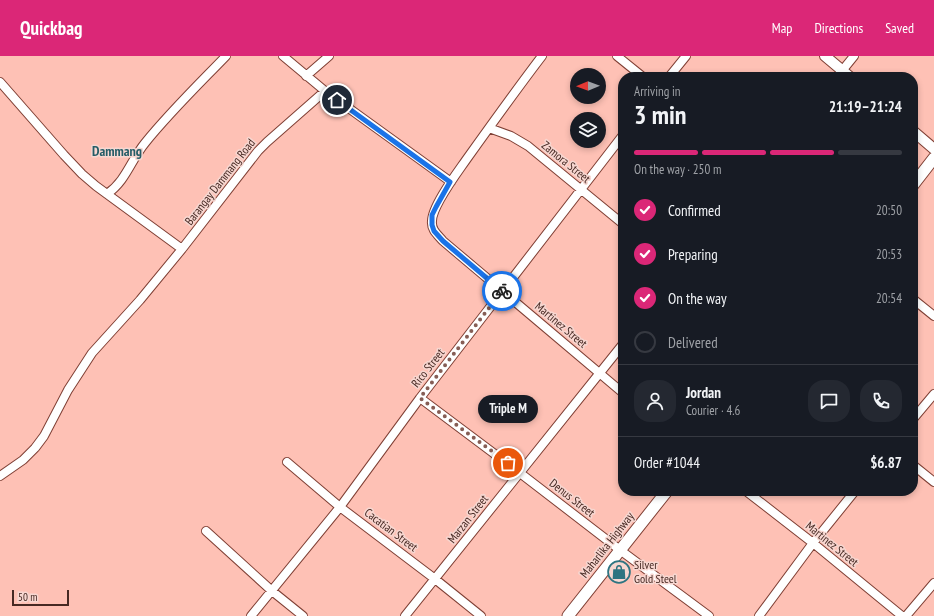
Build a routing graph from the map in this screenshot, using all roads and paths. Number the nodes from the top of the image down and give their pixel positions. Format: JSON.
{"nodes":[{"id":1,"x":226,"y":56,"type":"edge"},
{"id":2,"x":283,"y":56,"type":"edge"},
{"id":3,"x":329,"y":56,"type":"edge"},
{"id":4,"x":542,"y":56,"type":"edge"},
{"id":5,"x":617,"y":56,"type":"edge"},
{"id":6,"x":686,"y":56,"type":"edge"},
{"id":7,"x":825,"y":56,"type":"edge"},
{"id":8,"x":854,"y":56,"type":"edge"},
{"id":9,"x":637,"y":72,"type":"edge"},
{"id":10,"x":672,"y":72,"type":"edge"},
{"id":11,"x":837,"y":72,"type":"edge"},
{"id":12,"x":841,"y":72,"type":"edge"},
{"id":13,"x":306,"y":76,"type":"junction"},
{"id":14,"x":0,"y":82,"type":"edge"},
{"id":15,"x":324,"y":91,"type":"junction"},
{"id":16,"x":489,"y":128,"type":"junction"},
{"id":17,"x":918,"y":136,"type":"edge"},
{"id":18,"x":618,"y":141,"type":"edge"},
{"id":19,"x":934,"y":150,"type":"edge"},
{"id":20,"x":934,"y":158,"type":"edge"},
{"id":21,"x":918,"y":179,"type":"edge"},
{"id":22,"x":450,"y":182,"type":"junction"},
{"id":23,"x":580,"y":189,"type":"junction"},
{"id":24,"x":107,"y":194,"type":"junction"},
{"id":25,"x":618,"y":220,"type":"edge"},
{"id":26,"x":182,"y":249,"type":"junction"},
{"id":27,"x":503,"y":292,"type":"junction"},
{"id":28,"x":918,"y":303,"type":"edge"},
{"id":29,"x":934,"y":316,"type":"edge"},
{"id":30,"x":618,"y":350,"type":"edge"},
{"id":31,"x":600,"y":373,"type":"junction"},
{"id":32,"x":618,"y":389,"type":"edge"},
{"id":33,"x":934,"y":394,"type":"edge"},
{"id":34,"x":420,"y":398,"type":"junction"},
{"id":35,"x":918,"y":413,"type":"edge"},
{"id":36,"x":287,"y":462,"type":"dead end"},
{"id":37,"x":918,"y":469,"type":"edge"},
{"id":38,"x":520,"y":473,"type":"junction"},
{"id":39,"x":0,"y":476,"type":"edge"},
{"id":40,"x":934,"y":482,"type":"edge"},
{"id":41,"x":663,"y":496,"type":"edge"},
{"id":42,"x":752,"y":496,"type":"edge"},
{"id":43,"x":850,"y":496,"type":"edge"},
{"id":44,"x":340,"y":507,"type":"junction"},
{"id":45,"x":206,"y":531,"type":"dead end"},
{"id":46,"x":813,"y":543,"type":"junction"},
{"id":47,"x":620,"y":550,"type":"junction"},
{"id":48,"x":435,"y":579,"type":"junction"},
{"id":49,"x":934,"y":582,"type":"edge"},
{"id":50,"x":272,"y":590,"type":"junction"},
{"id":51,"x":252,"y":616,"type":"edge"},
{"id":52,"x":302,"y":616,"type":"edge"},
{"id":53,"x":405,"y":616,"type":"edge"},
{"id":54,"x":481,"y":616,"type":"edge"},
{"id":55,"x":568,"y":616,"type":"edge"},
{"id":56,"x":709,"y":616,"type":"edge"},
{"id":57,"x":759,"y":616,"type":"edge"},
{"id":58,"x":902,"y":616,"type":"edge"},
{"id":59,"x":906,"y":616,"type":"edge"}],
"edges":[{"from":1,"to":24,"type":"street"},
{"from":2,"to":13,"type":"street"},
{"from":3,"to":13,"type":"street"},
{"from":4,"to":16,"type":"street","name":"Martinez Street"},
{"from":5,"to":9,"type":"street"},
{"from":6,"to":10,"type":"street"},
{"from":7,"to":11,"type":"main road"},
{"from":8,"to":12,"type":"street"},
{"from":13,"to":15,"type":"street"},
{"from":14,"to":24,"type":"street"},
{"from":15,"to":22,"type":"street"},
{"from":15,"to":26,"type":"street","name":"Barangay Dammang Road"},
{"from":16,"to":22,"type":"street","name":"Martinez Street"},
{"from":16,"to":23,"type":"street","name":"Zamora Street"},
{"from":17,"to":19,"type":"main road"},
{"from":18,"to":23,"type":"street","name":"Rico Street"},
{"from":20,"to":21,"type":"highway"},
{"from":22,"to":27,"type":"street","name":"Martinez Street"},
{"from":23,"to":25,"type":"street","name":"Zamora Street"},
{"from":23,"to":27,"type":"street","name":"Rico Street"},
{"from":24,"to":26,"type":"street"},
{"from":26,"to":39,"type":"street","name":"Barangay Dammang Road"},
{"from":27,"to":31,"type":"street","name":"Martinez Street"},
{"from":27,"to":34,"type":"street","name":"Rico Street"},
{"from":28,"to":29,"type":"street"},
{"from":30,"to":31,"type":"street","name":"Marzan Street"},
{"from":31,"to":32,"type":"street","name":"Martinez Street"},
{"from":31,"to":38,"type":"street","name":"Marzan Street"},
{"from":33,"to":35,"type":"street"},
{"from":34,"to":38,"type":"street","name":"Denus Street"},
{"from":34,"to":44,"type":"street","name":"Rico Street"},
{"from":36,"to":44,"type":"street","name":"Cacatian Street"},
{"from":37,"to":40,"type":"street"},
{"from":38,"to":47,"type":"street","name":"Denus Street"},
{"from":38,"to":48,"type":"street","name":"Marzan Street"},
{"from":41,"to":47,"type":"highway","name":"Maharlika Highway"},
{"from":42,"to":46,"type":"street","name":"Martinez Street"},
{"from":43,"to":46,"type":"street"},
{"from":44,"to":48,"type":"street","name":"Cacatian Street"},
{"from":44,"to":50,"type":"street","name":"Rico Street"},
{"from":45,"to":50,"type":"street"},
{"from":46,"to":57,"type":"street"},
{"from":46,"to":58,"type":"street","name":"Martinez Street"},
{"from":47,"to":55,"type":"highway","name":"Maharlika Highway"},
{"from":47,"to":56,"type":"street","name":"Denus Street"},
{"from":48,"to":53,"type":"street","name":"Marzan Street"},
{"from":48,"to":54,"type":"street","name":"Cacatian Street"},
{"from":49,"to":59,"type":"street"},
{"from":50,"to":51,"type":"street","name":"Rico Street"},
{"from":50,"to":52,"type":"street"}]}
